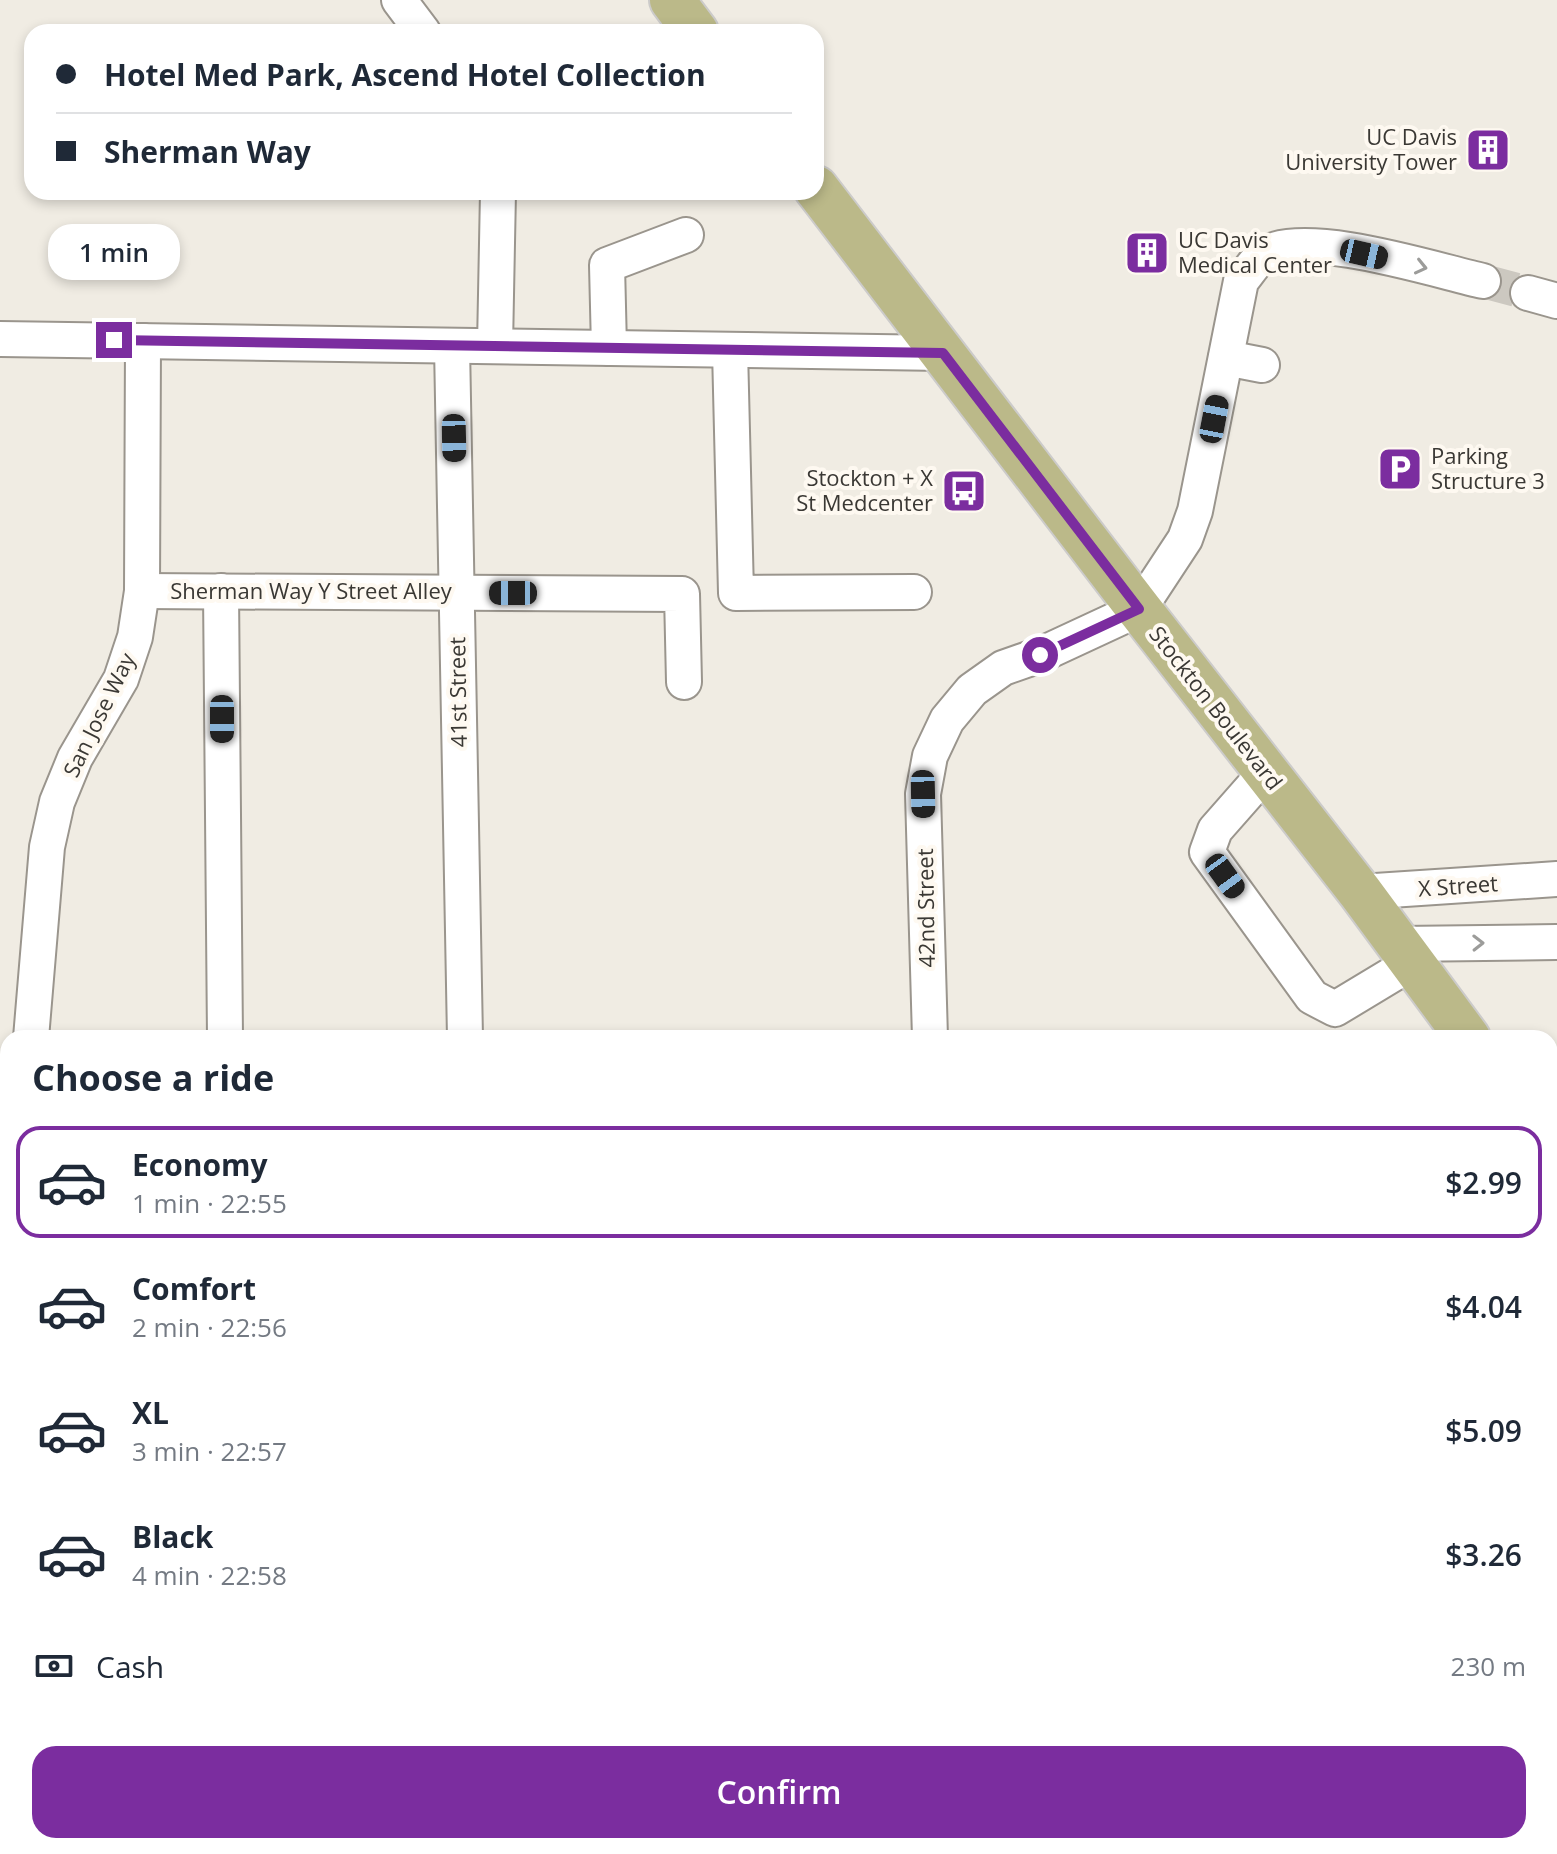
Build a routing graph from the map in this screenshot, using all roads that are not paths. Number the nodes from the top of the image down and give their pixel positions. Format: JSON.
{"nodes":[{"id":1,"x":399,"y":0,"type":"edge"},
{"id":2,"x":417,"y":24,"type":"edge"},
{"id":3,"x":824,"y":198,"type":"edge"},
{"id":4,"x":498,"y":200,"type":"edge"},
{"id":5,"x":686,"y":235,"type":"dead end"},
{"id":6,"x":1483,"y":281,"type":"tunnel mouth"},
{"id":7,"x":0,"y":339,"type":"edge"},
{"id":8,"x":143,"y":341,"type":"junction"},
{"id":9,"x":452,"y":346,"type":"junction"},
{"id":10,"x":495,"y":346,"type":"junction"},
{"id":11,"x":609,"y":348,"type":"junction"},
{"id":12,"x":730,"y":350,"type":"junction"},
{"id":13,"x":943,"y":353,"type":"junction"},
{"id":14,"x":1226,"y":358,"type":"junction"},
{"id":15,"x":1262,"y":365,"type":"dead end"},
{"id":16,"x":142,"y":591,"type":"junction"},
{"id":17,"x":221,"y":591,"type":"junction"},
{"id":18,"x":457,"y":592,"type":"junction"},
{"id":19,"x":914,"y":592,"type":"dead end"},
{"id":20,"x":1139,"y":609,"type":"junction"},
{"id":21,"x":684,"y":682,"type":"dead end"},
{"id":22,"x":1266,"y":772,"type":"junction"},
{"id":23,"x":1557,"y":879,"type":"edge"},
{"id":24,"x":1360,"y":892,"type":"junction"},
{"id":25,"x":1557,"y":942,"type":"edge"},
{"id":26,"x":1407,"y":953,"type":"junction"},
{"id":27,"x":32,"y":1030,"type":"edge"},
{"id":28,"x":225,"y":1030,"type":"edge"},
{"id":29,"x":465,"y":1030,"type":"edge"},
{"id":30,"x":930,"y":1030,"type":"edge"},
{"id":31,"x":1462,"y":1030,"type":"edge"}],
"edges":[{"from":1,"to":2,"type":"street"},
{"from":3,"to":13,"type":"main road","name":"Stockton Boulevard"},
{"from":4,"to":10,"type":"street"},
{"from":5,"to":11,"type":"street"},
{"from":14,"to":6,"type":"street","one_way":true},
{"from":7,"to":8,"type":"street"},
{"from":8,"to":9,"type":"street"},
{"from":8,"to":16,"type":"street","name":"San Jose Way"},
{"from":9,"to":10,"type":"street"},
{"from":9,"to":18,"type":"street","name":"41st Street"},
{"from":10,"to":11,"type":"street"},
{"from":11,"to":12,"type":"street"},
{"from":12,"to":13,"type":"street"},
{"from":12,"to":19,"type":"street"},
{"from":13,"to":20,"type":"main road","name":"Stockton Boulevard"},
{"from":14,"to":15,"type":"street"},
{"from":14,"to":20,"type":"street"},
{"from":16,"to":17,"type":"street","name":"Sherman Way Y Street Alley"},
{"from":16,"to":27,"type":"street","name":"San Jose Way"},
{"from":17,"to":18,"type":"street","name":"Sherman Way Y Street Alley"},
{"from":17,"to":28,"type":"street"},
{"from":18,"to":21,"type":"street","name":"Sherman Way Y Street Alley"},
{"from":18,"to":29,"type":"street","name":"41st Street"},
{"from":20,"to":22,"type":"main road","name":"Stockton Boulevard"},
{"from":20,"to":30,"type":"street","name":"42nd Street"},
{"from":22,"to":24,"type":"main road","name":"Stockton Boulevard"},
{"from":22,"to":26,"type":"street"},
{"from":23,"to":24,"type":"street","name":"X Street"},
{"from":24,"to":26,"type":"main road","name":"Stockton Boulevard"},
{"from":26,"to":25,"type":"street","one_way":true},
{"from":26,"to":31,"type":"main road","name":"Stockton Boulevard"}]}
